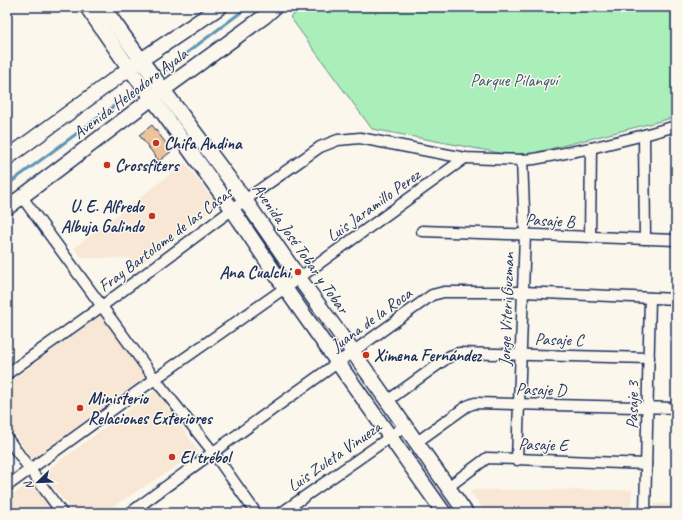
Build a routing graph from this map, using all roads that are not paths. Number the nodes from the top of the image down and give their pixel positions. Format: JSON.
{"nodes":[{"id":1,"x":86,"y":7,"type":"edge"},
{"id":2,"x":103,"y":7,"type":"edge"},
{"id":3,"x":220,"y":7,"type":"edge"},
{"id":4,"x":275,"y":7,"type":"edge"},
{"id":5,"x":141,"y":60,"type":"junction"},
{"id":6,"x":129,"y":68,"type":"junction"},
{"id":7,"x":158,"y":95,"type":"junction"},
{"id":8,"x":676,"y":126,"type":"edge"},
{"id":9,"x":644,"y":135,"type":"junction"},
{"id":10,"x":591,"y":148,"type":"junction"},
{"id":11,"x":7,"y":158,"type":"edge"},
{"id":12,"x":465,"y":158,"type":"junction"},
{"id":13,"x":522,"y":160,"type":"junction"},
{"id":14,"x":22,"y":197,"type":"junction"},
{"id":15,"x":245,"y":200,"type":"junction"},
{"id":16,"x":7,"y":208,"type":"edge"},
{"id":17,"x":232,"y":209,"type":"junction"},
{"id":18,"x":422,"y":231,"type":"dead end"},
{"id":19,"x":525,"y":234,"type":"junction"},
{"id":20,"x":590,"y":238,"type":"junction"},
{"id":21,"x":645,"y":239,"type":"junction"},
{"id":22,"x":676,"y":240,"type":"edge"},
{"id":23,"x":299,"y":278,"type":"junction"},
{"id":24,"x":285,"y":288,"type":"junction"},
{"id":25,"x":523,"y":292,"type":"junction"},
{"id":26,"x":650,"y":298,"type":"junction"},
{"id":27,"x":676,"y":299,"type":"edge"},
{"id":28,"x":102,"y":306,"type":"junction"},
{"id":29,"x":353,"y":352,"type":"junction"},
{"id":30,"x":521,"y":354,"type":"junction"},
{"id":31,"x":649,"y":358,"type":"junction"},
{"id":32,"x":338,"y":363,"type":"junction"},
{"id":33,"x":7,"y":374,"type":"edge"},
{"id":34,"x":155,"y":379,"type":"junction"},
{"id":35,"x":387,"y":401,"type":"junction"},
{"id":36,"x":519,"y":404,"type":"junction"},
{"id":37,"x":648,"y":408,"type":"junction"},
{"id":38,"x":676,"y":408,"type":"edge"},
{"id":39,"x":405,"y":425,"type":"junction"},
{"id":40,"x":390,"y":437,"type":"junction"},
{"id":41,"x":7,"y":438,"type":"edge"},
{"id":42,"x":417,"y":442,"type":"junction"},
{"id":43,"x":213,"y":452,"type":"junction"},
{"id":44,"x":517,"y":460,"type":"junction"},
{"id":45,"x":646,"y":464,"type":"junction"},
{"id":46,"x":30,"y":469,"type":"junction"},
{"id":47,"x":7,"y":486,"type":"edge"},
{"id":48,"x":448,"y":487,"type":"junction"},
{"id":49,"x":62,"y":513,"type":"edge"},
{"id":50,"x":130,"y":513,"type":"edge"},
{"id":51,"x":256,"y":513,"type":"edge"},
{"id":52,"x":281,"y":513,"type":"edge"},
{"id":53,"x":444,"y":513,"type":"edge"},
{"id":54,"x":466,"y":513,"type":"edge"},
{"id":55,"x":644,"y":513,"type":"edge"}],
"edges":[{"from":1,"to":6,"type":"street","name":"Avenida José Tobar y Tobar"},
{"from":2,"to":5,"type":"street","name":"Avenida José Tobar y Tobar"},
{"from":3,"to":5,"type":"street","name":"Avenida Heleodoro Ayala"},
{"from":4,"to":7,"type":"street","name":"Avenida Heleodoro Ayala"},
{"from":5,"to":6,"type":"street","name":"Avenida Heleodoro Ayala"},
{"from":5,"to":7,"type":"street","name":"Avenida José Tobar y Tobar"},
{"from":6,"to":7,"type":"street","name":"Avenida José Tobar y Tobar"},
{"from":6,"to":11,"type":"street","name":"Avenida Heleodoro Ayala"},
{"from":7,"to":14,"type":"street","name":"Avenida Heleodoro Ayala"},
{"from":7,"to":15,"type":"street","name":"Avenida José Tobar y Tobar"},
{"from":7,"to":17,"type":"street","name":"Avenida José Tobar y Tobar"},
{"from":8,"to":9,"type":"street"},
{"from":9,"to":10,"type":"street"},
{"from":9,"to":21,"type":"street"},
{"from":10,"to":13,"type":"street"},
{"from":10,"to":20,"type":"street"},
{"from":12,"to":13,"type":"street"},
{"from":12,"to":15,"type":"street","name":"Fray Bartolome de las Casas"},
{"from":12,"to":23,"type":"street","name":"Luis Jaramillo Perez"},
{"from":13,"to":19,"type":"street","name":"Jorge Viteri Guzman"},
{"from":14,"to":16,"type":"street","name":"Avenida Heleodoro Ayala"},
{"from":14,"to":28,"type":"street"},
{"from":15,"to":17,"type":"street","name":"Fray Bartolome de las Casas"},
{"from":15,"to":23,"type":"street","name":"Avenida José Tobar y Tobar"},
{"from":17,"to":24,"type":"street","name":"Avenida José Tobar y Tobar"},
{"from":17,"to":28,"type":"street","name":"Fray Bartolome de las Casas"},
{"from":18,"to":19,"type":"street","name":"Pasaje B"},
{"from":19,"to":20,"type":"street","name":"Pasaje B"},
{"from":19,"to":25,"type":"street","name":"Jorge Viteri Guzman"},
{"from":20,"to":21,"type":"street","name":"Pasaje B"},
{"from":21,"to":22,"type":"street","name":"Pasaje B"},
{"from":23,"to":24,"type":"street","name":"Luis Jaramillo Perez"},
{"from":23,"to":29,"type":"street","name":"Avenida José Tobar y Tobar"},
{"from":24,"to":32,"type":"street","name":"Avenida José Tobar y Tobar"},
{"from":24,"to":34,"type":"street","name":"Luis Jaramillo Perez"},
{"from":25,"to":26,"type":"street","name":"Juana de la Roca"},
{"from":25,"to":29,"type":"street","name":"Juana de la Roca"},
{"from":25,"to":30,"type":"street","name":"Jorge Viteri Guzman"},
{"from":26,"to":27,"type":"street","name":"Juana de la Roca"},
{"from":26,"to":31,"type":"street","name":"Pasaje 3"},
{"from":28,"to":33,"type":"street","name":"Fray Bartolome de las Casas"},
{"from":28,"to":34,"type":"street"},
{"from":29,"to":32,"type":"street","name":"Juana de la Roca"},
{"from":29,"to":35,"type":"street","name":"Avenida José Tobar y Tobar"},
{"from":30,"to":31,"type":"street","name":"Pasaje C"},
{"from":30,"to":35,"type":"street","name":"Pasaje C"},
{"from":30,"to":36,"type":"street","name":"Jorge Viteri Guzman"},
{"from":31,"to":37,"type":"street","name":"Pasaje 3"},
{"from":32,"to":40,"type":"street","name":"Avenida José Tobar y Tobar"},
{"from":32,"to":43,"type":"street","name":"Juana de la Roca"},
{"from":34,"to":43,"type":"street"},
{"from":34,"to":46,"type":"street","name":"Luis Jaramillo Perez"},
{"from":35,"to":39,"type":"street","name":"Avenida José Tobar y Tobar"},
{"from":36,"to":37,"type":"street","name":"Pasaje D"},
{"from":36,"to":42,"type":"street","name":"Pasaje D"},
{"from":36,"to":44,"type":"street","name":"Jorge Viteri Guzman"},
{"from":37,"to":38,"type":"street","name":"Pasaje D"},
{"from":37,"to":45,"type":"street","name":"Pasaje 3"},
{"from":39,"to":40,"type":"street","name":"Luis Zuleta Vinueza"},
{"from":39,"to":42,"type":"street","name":"Avenida José Tobar y Tobar"},
{"from":40,"to":52,"type":"street","name":"Luis Zuleta Vinueza"},
{"from":40,"to":53,"type":"street","name":"Avenida José Tobar y Tobar"},
{"from":41,"to":46,"type":"street"},
{"from":42,"to":48,"type":"street","name":"Avenida José Tobar y Tobar"},
{"from":43,"to":50,"type":"street","name":"Juana de la Roca"},
{"from":43,"to":51,"type":"street"},
{"from":44,"to":45,"type":"street","name":"Pasaje E"},
{"from":44,"to":48,"type":"street","name":"Pasaje E"},
{"from":45,"to":55,"type":"street","name":"Pasaje 3"},
{"from":46,"to":47,"type":"street","name":"Luis Jaramillo Perez"},
{"from":46,"to":49,"type":"street"},
{"from":48,"to":54,"type":"street","name":"Avenida José Tobar y Tobar"}]}
